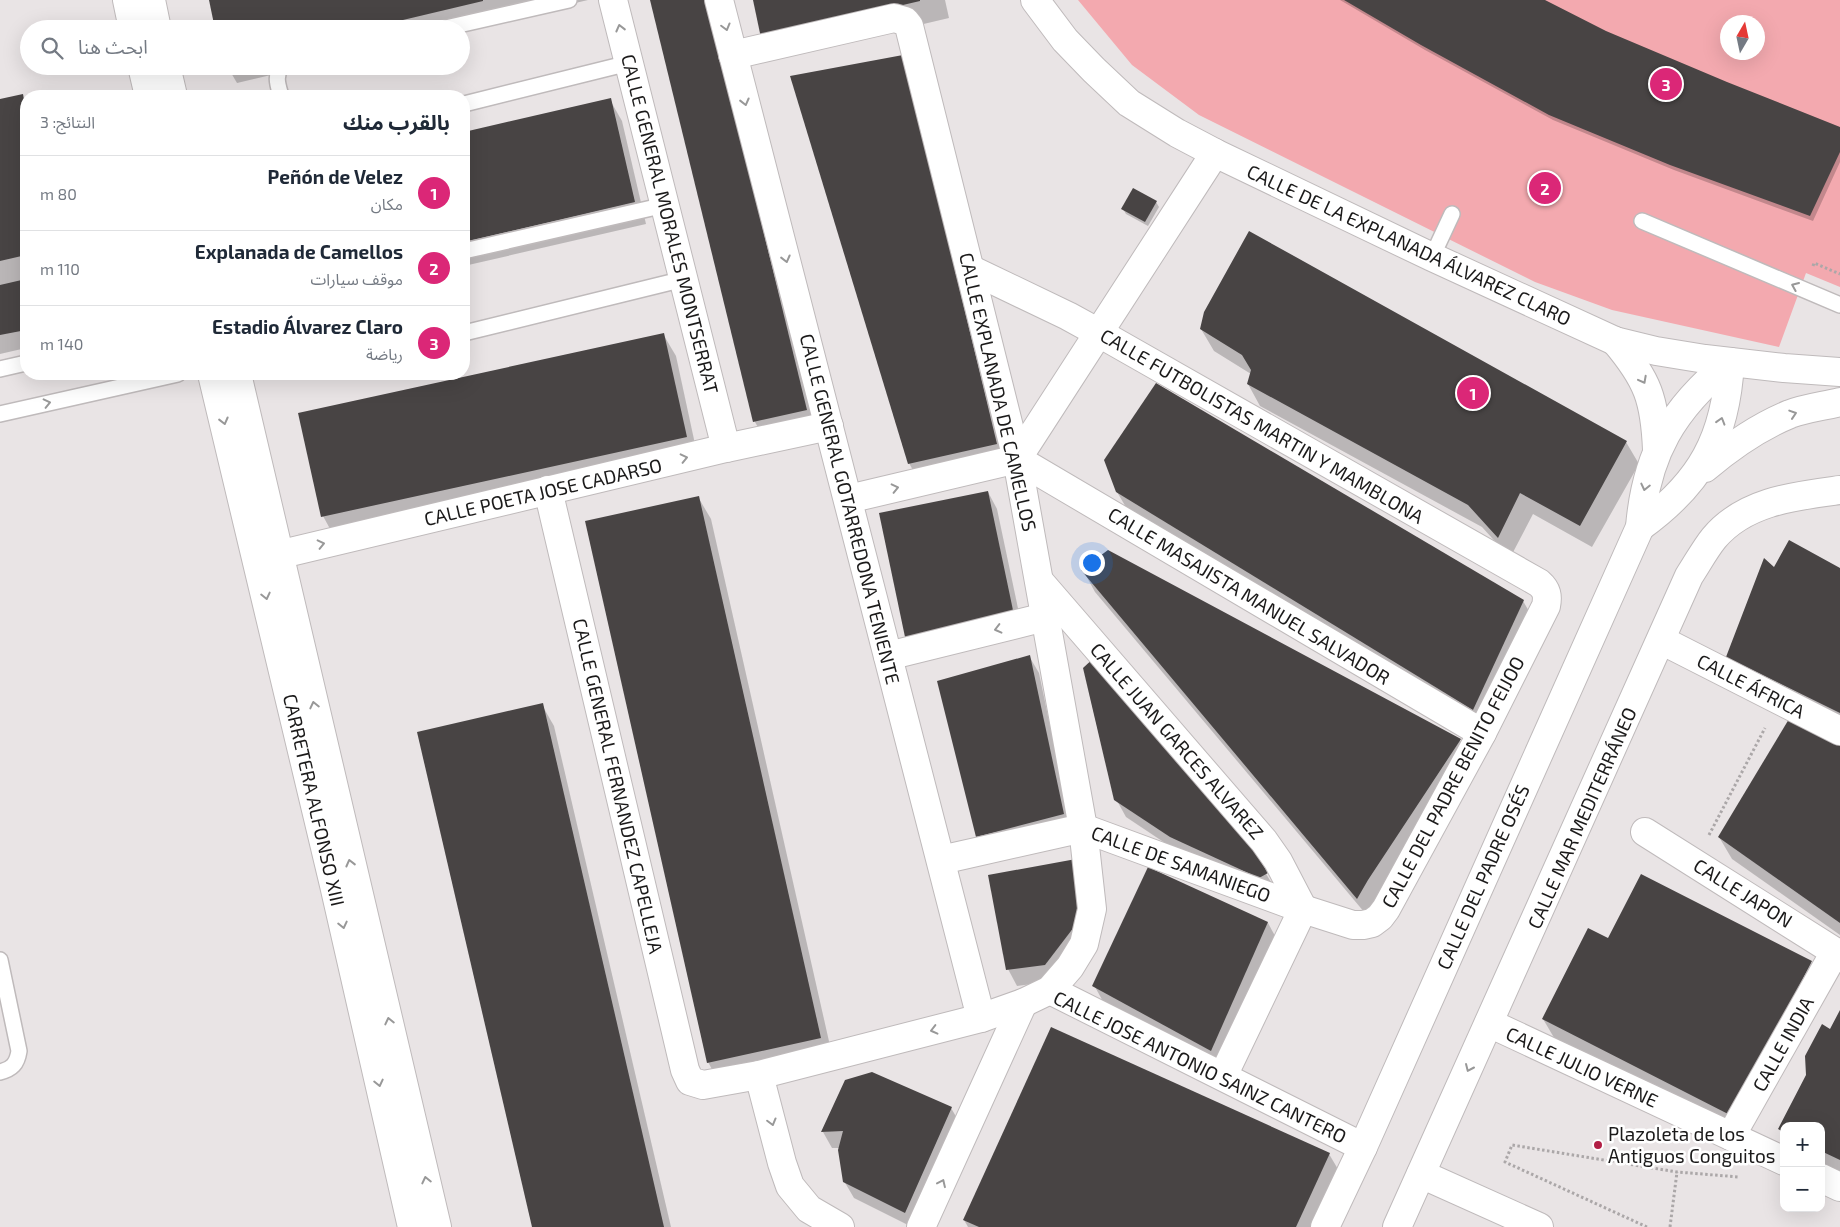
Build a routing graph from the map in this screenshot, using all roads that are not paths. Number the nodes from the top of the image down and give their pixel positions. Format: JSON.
{"nodes":[{"id":1,"x":127,"y":0,"type":"edge"},
{"id":2,"x":151,"y":0,"type":"edge"},
{"id":3,"x":569,"y":0,"type":"edge"},
{"id":4,"x":613,"y":0,"type":"edge"},
{"id":5,"x":719,"y":0,"type":"edge"},
{"id":6,"x":1035,"y":0,"type":"edge"},
{"id":7,"x":131,"y":20,"type":"edge"},
{"id":8,"x":155,"y":20,"type":"edge"},
{"id":9,"x":470,"y":22,"type":"edge"},
{"id":10,"x":733,"y":54,"type":"junction"},
{"id":11,"x":629,"y":63,"type":"junction"},
{"id":12,"x":144,"y":75,"type":"edge"},
{"id":13,"x":168,"y":75,"type":"edge"},
{"id":14,"x":277,"y":75,"type":"edge"},
{"id":15,"x":148,"y":90,"type":"edge"},
{"id":16,"x":172,"y":90,"type":"edge"},
{"id":17,"x":280,"y":90,"type":"edge"},
{"id":18,"x":470,"y":103,"type":"edge"},
{"id":19,"x":1215,"y":153,"type":"junction"},
{"id":20,"x":665,"y":205,"type":"junction"},
{"id":21,"x":1452,"y":214,"type":"dead end"},
{"id":22,"x":1642,"y":221,"type":"dead end"},
{"id":23,"x":470,"y":250,"type":"edge"},
{"id":24,"x":1432,"y":257,"type":"junction"},
{"id":25,"x":970,"y":269,"type":"junction"},
{"id":26,"x":684,"y":279,"type":"junction"},
{"id":27,"x":1840,"y":305,"type":"edge"},
{"id":28,"x":470,"y":332,"type":"edge"},
{"id":29,"x":1099,"y":333,"type":"junction"},
{"id":30,"x":1615,"y":341,"type":"junction"},
{"id":31,"x":1730,"y":362,"type":"junction"},
{"id":32,"x":20,"y":364,"type":"edge"},
{"id":33,"x":0,"y":369,"type":"edge"},
{"id":34,"x":1840,"y":372,"type":"edge"},
{"id":35,"x":151,"y":380,"type":"edge"},
{"id":36,"x":214,"y":380,"type":"edge"},
{"id":37,"x":238,"y":380,"type":"edge"},
{"id":38,"x":1840,"y":402,"type":"edge"},
{"id":39,"x":0,"y":414,"type":"edge"},
{"id":40,"x":829,"y":426,"type":"junction"},
{"id":41,"x":726,"y":448,"type":"junction"},
{"id":42,"x":1657,"y":450,"type":"junction"},
{"id":43,"x":1017,"y":459,"type":"junction"},
{"id":44,"x":1694,"y":477,"type":"junction"},
{"id":45,"x":548,"y":490,"type":"junction"},
{"id":46,"x":1840,"y":490,"type":"edge"},
{"id":47,"x":848,"y":499,"type":"junction"},
{"id":48,"x":1640,"y":527,"type":"junction"},
{"id":49,"x":268,"y":557,"type":"junction"},
{"id":50,"x":1039,"y":581,"type":"junction"},
{"id":51,"x":1547,"y":593,"type":"joint"},
{"id":52,"x":1045,"y":617,"type":"junction"},
{"id":53,"x":1661,"y":640,"type":"junction"},
{"id":54,"x":888,"y":656,"type":"junction"},
{"id":55,"x":1840,"y":732,"type":"edge"},
{"id":56,"x":1482,"y":733,"type":"junction"},
{"id":57,"x":1083,"y":828,"type":"junction"},
{"id":58,"x":1645,"y":832,"type":"dead end"},
{"id":59,"x":941,"y":860,"type":"junction"},
{"id":60,"x":1303,"y":909,"type":"junction"},
{"id":61,"x":1838,"y":954,"type":"edge"},
{"id":62,"x":0,"y":960,"type":"edge"},
{"id":63,"x":1050,"y":990,"type":"junction"},
{"id":64,"x":1023,"y":1003,"type":"junction"},
{"id":65,"x":981,"y":1018,"type":"junction"},
{"id":66,"x":1489,"y":1023,"type":"junction"},
{"id":67,"x":0,"y":1072,"type":"edge"},
{"id":68,"x":759,"y":1075,"type":"junction"},
{"id":69,"x":1222,"y":1076,"type":"junction"},
{"id":70,"x":690,"y":1081,"type":"joint"},
{"id":71,"x":1731,"y":1136,"type":"junction"},
{"id":72,"x":1363,"y":1147,"type":"junction"},
{"id":73,"x":1780,"y":1159,"type":"edge"},
{"id":74,"x":1421,"y":1174,"type":"junction"},
{"id":75,"x":1825,"y":1180,"type":"edge"},
{"id":76,"x":1840,"y":1187,"type":"edge"},
{"id":77,"x":412,"y":1227,"type":"edge"},
{"id":78,"x":437,"y":1227,"type":"edge"},
{"id":79,"x":840,"y":1227,"type":"edge"},
{"id":80,"x":921,"y":1227,"type":"edge"},
{"id":81,"x":1325,"y":1227,"type":"edge"},
{"id":82,"x":1397,"y":1227,"type":"edge"},
{"id":83,"x":1539,"y":1227,"type":"edge"}],
"edges":[{"from":1,"to":7,"type":"street"},
{"from":2,"to":8,"type":"street"},
{"from":3,"to":9,"type":"lane"},
{"from":11,"to":4,"type":"street","name":"CALLE GENERAL MORALES MONTSERRAT","one_way":true},
{"from":5,"to":10,"type":"street","name":"CALLE GENERAL GOTARREDONA TENIENTE","one_way":true},
{"from":6,"to":19,"type":"street","name":"CALLE DE LA EXPLANADA ÁLVAREZ CLARO"},
{"from":10,"to":25,"type":"street","name":"CALLE EXPLANADA DE CAMELLOS"},
{"from":10,"to":40,"type":"street","name":"CALLE GENERAL GOTARREDONA TENIENTE","one_way":true},
{"from":11,"to":18,"type":"lane"},
{"from":11,"to":20,"type":"street","name":"CALLE GENERAL MORALES MONTSERRAT"},
{"from":12,"to":15,"type":"street"},
{"from":13,"to":16,"type":"street"},
{"from":14,"to":17,"type":"lane"},
{"from":19,"to":24,"type":"street","name":"CALLE DE LA EXPLANADA ÁLVAREZ CLARO"},
{"from":19,"to":29,"type":"street"},
{"from":20,"to":23,"type":"lane"},
{"from":20,"to":26,"type":"street","name":"CALLE GENERAL MORALES MONTSERRAT"},
{"from":21,"to":24,"type":"lane"},
{"from":27,"to":22,"type":"lane","one_way":true},
{"from":24,"to":30,"type":"street","name":"CALLE DE LA EXPLANADA ÁLVAREZ CLARO"},
{"from":25,"to":29,"type":"street","name":"CALLE FUTBOLISTAS MARTIN Y MAMBLONA"},
{"from":25,"to":43,"type":"street","name":"CALLE EXPLANADA DE CAMELLOS"},
{"from":26,"to":28,"type":"lane"},
{"from":26,"to":41,"type":"street","name":"CALLE GENERAL MORALES MONTSERRAT"},
{"from":29,"to":43,"type":"street"},
{"from":29,"to":51,"type":"street","name":"CALLE FUTBOLISTAS MARTIN Y MAMBLONA"},
{"from":30,"to":31,"type":"street","name":"CALLE DE LA EXPLANADA ÁLVAREZ CLARO"},
{"from":30,"to":42,"type":"street","name":"CALLE DEL PADRE OSÉS","one_way":true},
{"from":31,"to":34,"type":"street","name":"CALLE DE LA EXPLANADA ÁLVAREZ CLARO"},
{"from":31,"to":42,"type":"street","name":"CALLE DEL PADRE OSÉS"},
{"from":44,"to":31,"type":"street","name":"CALLE DEL PADRE OSÉS","one_way":true},
{"from":32,"to":33,"type":"lane"},
{"from":39,"to":35,"type":"lane","one_way":true},
{"from":36,"to":49,"type":"street","name":"CARRETERA ALFONSO XIII","one_way":true},
{"from":37,"to":49,"type":"street","name":"CARRETERA ALFONSO XIII"},
{"from":44,"to":38,"type":"street","name":"CALLE DEL PADRE OSÉS","one_way":true},
{"from":40,"to":41,"type":"street","name":"CALLE POETA JOSE CADARSO"},
{"from":40,"to":47,"type":"street","name":"CALLE GENERAL GOTARREDONA TENIENTE"},
{"from":45,"to":41,"type":"street","name":"CALLE POETA JOSE CADARSO","one_way":true},
{"from":42,"to":48,"type":"street","name":"CALLE DEL PADRE OSÉS","one_way":true},
{"from":47,"to":43,"type":"street","one_way":true},
{"from":43,"to":50,"type":"street","name":"CALLE EXPLANADA DE CAMELLOS"},
{"from":43,"to":56,"type":"street","name":"CALLE MASAJISTA MANUEL SALVADOR"},
{"from":44,"to":48,"type":"street","name":"CALLE DEL PADRE OSÉS"},
{"from":49,"to":45,"type":"street","name":"CALLE POETA JOSE CADARSO","one_way":true},
{"from":45,"to":70,"type":"street","name":"CALLE GENERAL FERNANDEZ CAPELLEJA"},
{"from":46,"to":53,"type":"street","name":"CALLE MAR MEDITERRÁNEO"},
{"from":47,"to":54,"type":"street","name":"CALLE GENERAL GOTARREDONA TENIENTE"},
{"from":48,"to":72,"type":"street","name":"CALLE DEL PADRE OSÉS"},
{"from":49,"to":77,"type":"street","name":"CARRETERA ALFONSO XIII","one_way":true},
{"from":78,"to":49,"type":"street","name":"CARRETERA ALFONSO XIII","one_way":true},
{"from":50,"to":52,"type":"street","name":"CALLE EXPLANADA DE CAMELLOS"},
{"from":50,"to":60,"type":"street","name":"CALLE JUAN GARCES ALVAREZ"},
{"from":51,"to":56,"type":"street","name":"CALLE DEL PADRE BENITO FEIJOO"},
{"from":52,"to":54,"type":"street","one_way":true},
{"from":52,"to":57,"type":"street","name":"CALLE EXPLANADA DE CAMELLOS"},
{"from":53,"to":55,"type":"street","name":"CALLE ÁFRICA"},
{"from":53,"to":66,"type":"street","name":"CALLE MAR MEDITERRÁNEO"},
{"from":54,"to":59,"type":"street","name":"CALLE GENERAL GOTARREDONA TENIENTE"},
{"from":56,"to":60,"type":"street","name":"CALLE DEL PADRE BENITO FEIJOO"},
{"from":57,"to":59,"type":"street","name":"CALLE DE SAMANIEGO"},
{"from":57,"to":60,"type":"street","name":"CALLE DE SAMANIEGO"},
{"from":57,"to":63,"type":"street","name":"CALLE EXPLANADA DE CAMELLOS"},
{"from":58,"to":61,"type":"street","name":"CALLE JAPON"},
{"from":59,"to":65,"type":"street","name":"CALLE GENERAL GOTARREDONA TENIENTE"},
{"from":60,"to":69,"type":"street"},
{"from":61,"to":71,"type":"street","name":"CALLE INDIA"},
{"from":62,"to":67,"type":"lane"},
{"from":63,"to":64,"type":"street","name":"CALLE JOSE ANTONIO SAINZ CANTERO"},
{"from":63,"to":69,"type":"street","name":"CALLE JOSE ANTONIO SAINZ CANTERO"},
{"from":64,"to":65,"type":"street","name":"CALLE JOSE ANTONIO SAINZ CANTERO"},
{"from":80,"to":64,"type":"street","one_way":true},
{"from":65,"to":68,"type":"street","name":"CALLE JOSE ANTONIO SAINZ CANTERO","one_way":true},
{"from":66,"to":71,"type":"street","name":"CALLE JULIO VERNE"},
{"from":66,"to":74,"type":"street","name":"CALLE MAR MEDITERRÁNEO","one_way":true},
{"from":68,"to":70,"type":"street","name":"CALLE JOSE ANTONIO SAINZ CANTERO"},
{"from":68,"to":79,"type":"street","one_way":true},
{"from":69,"to":72,"type":"street","name":"CALLE JOSE ANTONIO SAINZ CANTERO"},
{"from":71,"to":73,"type":"street","name":"CALLE JULIO VERNE"},
{"from":72,"to":81,"type":"street","name":"CALLE DEL PADRE OSÉS"},
{"from":74,"to":82,"type":"street","name":"CALLE MAR MEDITERRÁNEO"},
{"from":74,"to":83,"type":"street"},
{"from":75,"to":76,"type":"street"}]}
